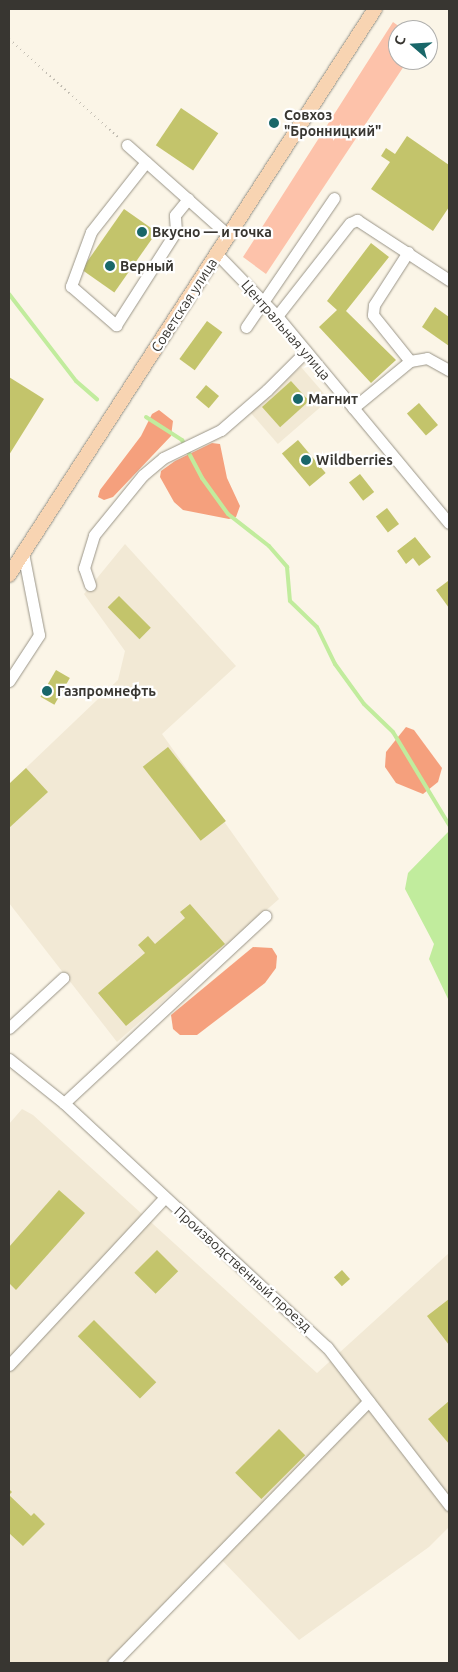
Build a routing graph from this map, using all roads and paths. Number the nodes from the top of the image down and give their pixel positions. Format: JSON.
{"nodes":[{"id":1,"x":374,"y":9,"type":"edge"},
{"id":2,"x":9,"y":39,"type":"edge"},
{"id":3,"x":127,"y":145,"type":"joint"},
{"id":4,"x":146,"y":162,"type":"junction"},
{"id":5,"x":188,"y":198,"type":"junction"},
{"id":6,"x":334,"y":198,"type":"dead end"},
{"id":7,"x":229,"y":236,"type":"junction"},
{"id":8,"x":408,"y":252,"type":"junction"},
{"id":9,"x":217,"y":254,"type":"junction"},
{"id":10,"x":449,"y":280,"type":"edge"},
{"id":11,"x":264,"y":303,"type":"junction"},
{"id":12,"x":277,"y":316,"type":"junction"},
{"id":13,"x":246,"y":327,"type":"dead end"},
{"id":14,"x":306,"y":351,"type":"junction"},
{"id":15,"x":410,"y":361,"type":"junction"},
{"id":16,"x":449,"y":370,"type":"edge"},
{"id":17,"x":353,"y":408,"type":"junction"},
{"id":18,"x":449,"y":523,"type":"edge"},
{"id":19,"x":23,"y":553,"type":"junction"},
{"id":20,"x":9,"y":575,"type":"edge"},
{"id":21,"x":90,"y":585,"type":"dead end"},
{"id":22,"x":9,"y":681,"type":"edge"},
{"id":23,"x":265,"y":916,"type":"dead end"},
{"id":24,"x":63,"y":978,"type":"dead end"},
{"id":25,"x":9,"y":1028,"type":"edge"},
{"id":26,"x":9,"y":1059,"type":"edge"},
{"id":27,"x":64,"y":1103,"type":"junction"},
{"id":28,"x":164,"y":1198,"type":"junction"},
{"id":29,"x":9,"y":1365,"type":"edge"},
{"id":30,"x":369,"y":1401,"type":"junction"},
{"id":31,"x":449,"y":1505,"type":"edge"},
{"id":32,"x":113,"y":1663,"type":"edge"}],
"edges":[{"from":1,"to":7,"type":"main road","name":"Советская улица"},
{"from":2,"to":3,"type":"path"},
{"from":3,"to":4,"type":"street"},
{"from":4,"to":5,"type":"street"},
{"from":4,"to":5,"type":"street"},
{"from":5,"to":7,"type":"street"},
{"from":6,"to":11,"type":"street"},
{"from":7,"to":9,"type":"main road","name":"Советская улица"},
{"from":8,"to":10,"type":"street"},
{"from":8,"to":12,"type":"street"},
{"from":8,"to":15,"type":"street"},
{"from":9,"to":11,"type":"street","name":"Центральная улица"},
{"from":9,"to":19,"type":"main road","name":"Советская улица"},
{"from":11,"to":12,"type":"street","name":"Центральная улица"},
{"from":11,"to":13,"type":"street"},
{"from":12,"to":14,"type":"street","name":"Центральная улица"},
{"from":14,"to":17,"type":"street","name":"Центральная улица"},
{"from":14,"to":21,"type":"street"},
{"from":15,"to":16,"type":"street"},
{"from":15,"to":17,"type":"street"},
{"from":17,"to":18,"type":"street","name":"Центральная улица"},
{"from":19,"to":20,"type":"main road","name":"Советская улица"},
{"from":19,"to":22,"type":"street"},
{"from":23,"to":27,"type":"street"},
{"from":24,"to":25,"type":"street"},
{"from":26,"to":27,"type":"street","name":"Производственный проезд"},
{"from":27,"to":28,"type":"street","name":"Производственный проезд"},
{"from":28,"to":29,"type":"street"},
{"from":28,"to":30,"type":"street","name":"Производственный проезд"},
{"from":30,"to":31,"type":"street","name":"Производственный проезд"},
{"from":30,"to":32,"type":"street"}]}
